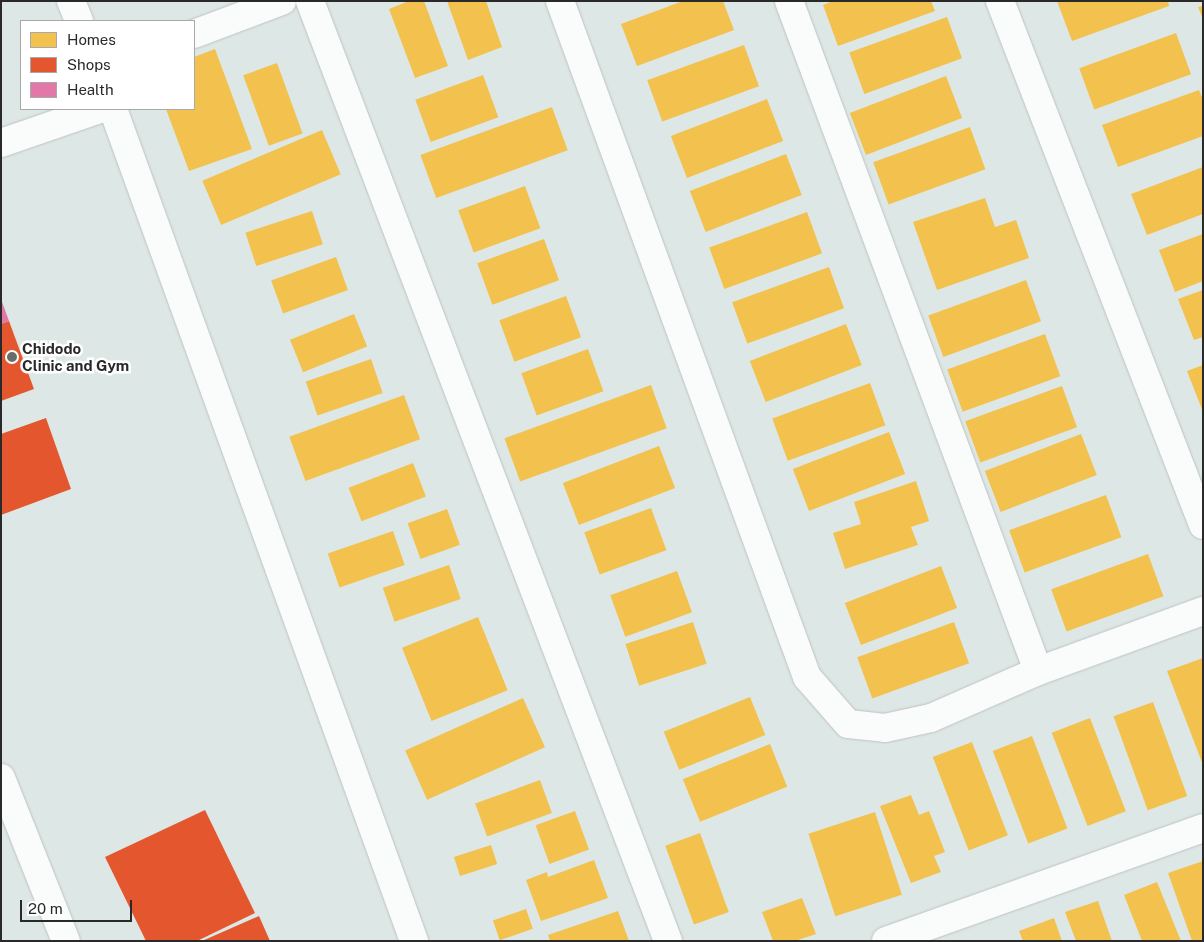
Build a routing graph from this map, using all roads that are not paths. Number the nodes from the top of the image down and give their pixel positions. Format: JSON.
{"nodes":[{"id":1,"x":71,"y":1,"type":"edge"},
{"id":2,"x":282,"y":1,"type":"edge"},
{"id":3,"x":310,"y":1,"type":"edge"},
{"id":4,"x":560,"y":1,"type":"edge"},
{"id":5,"x":789,"y":1,"type":"edge"},
{"id":6,"x":1000,"y":1,"type":"edge"},
{"id":7,"x":78,"y":20,"type":"edge"},
{"id":8,"x":195,"y":34,"type":"edge"},
{"id":9,"x":97,"y":110,"type":"edge"},
{"id":10,"x":113,"y":110,"type":"edge"},
{"id":11,"x":1,"y":143,"type":"edge"},
{"id":12,"x":1203,"y":524,"type":"edge"},
{"id":13,"x":1203,"y":611,"type":"edge"},
{"id":14,"x":1038,"y":671,"type":"junction"},
{"id":15,"x":1,"y":778,"type":"edge"},
{"id":16,"x":1203,"y":828,"type":"edge"},
{"id":17,"x":66,"y":941,"type":"edge"},
{"id":18,"x":414,"y":941,"type":"edge"},
{"id":19,"x":668,"y":941,"type":"edge"},
{"id":20,"x":886,"y":941,"type":"edge"}],
"edges":[{"from":1,"to":7,"type":"street"},
{"from":2,"to":8,"type":"street"},
{"from":3,"to":19,"type":"street"},
{"from":4,"to":14,"type":"street"},
{"from":5,"to":14,"type":"street"},
{"from":6,"to":12,"type":"street"},
{"from":9,"to":11,"type":"street"},
{"from":10,"to":18,"type":"street"},
{"from":13,"to":14,"type":"street"},
{"from":15,"to":17,"type":"street"},
{"from":16,"to":20,"type":"street"}]}
